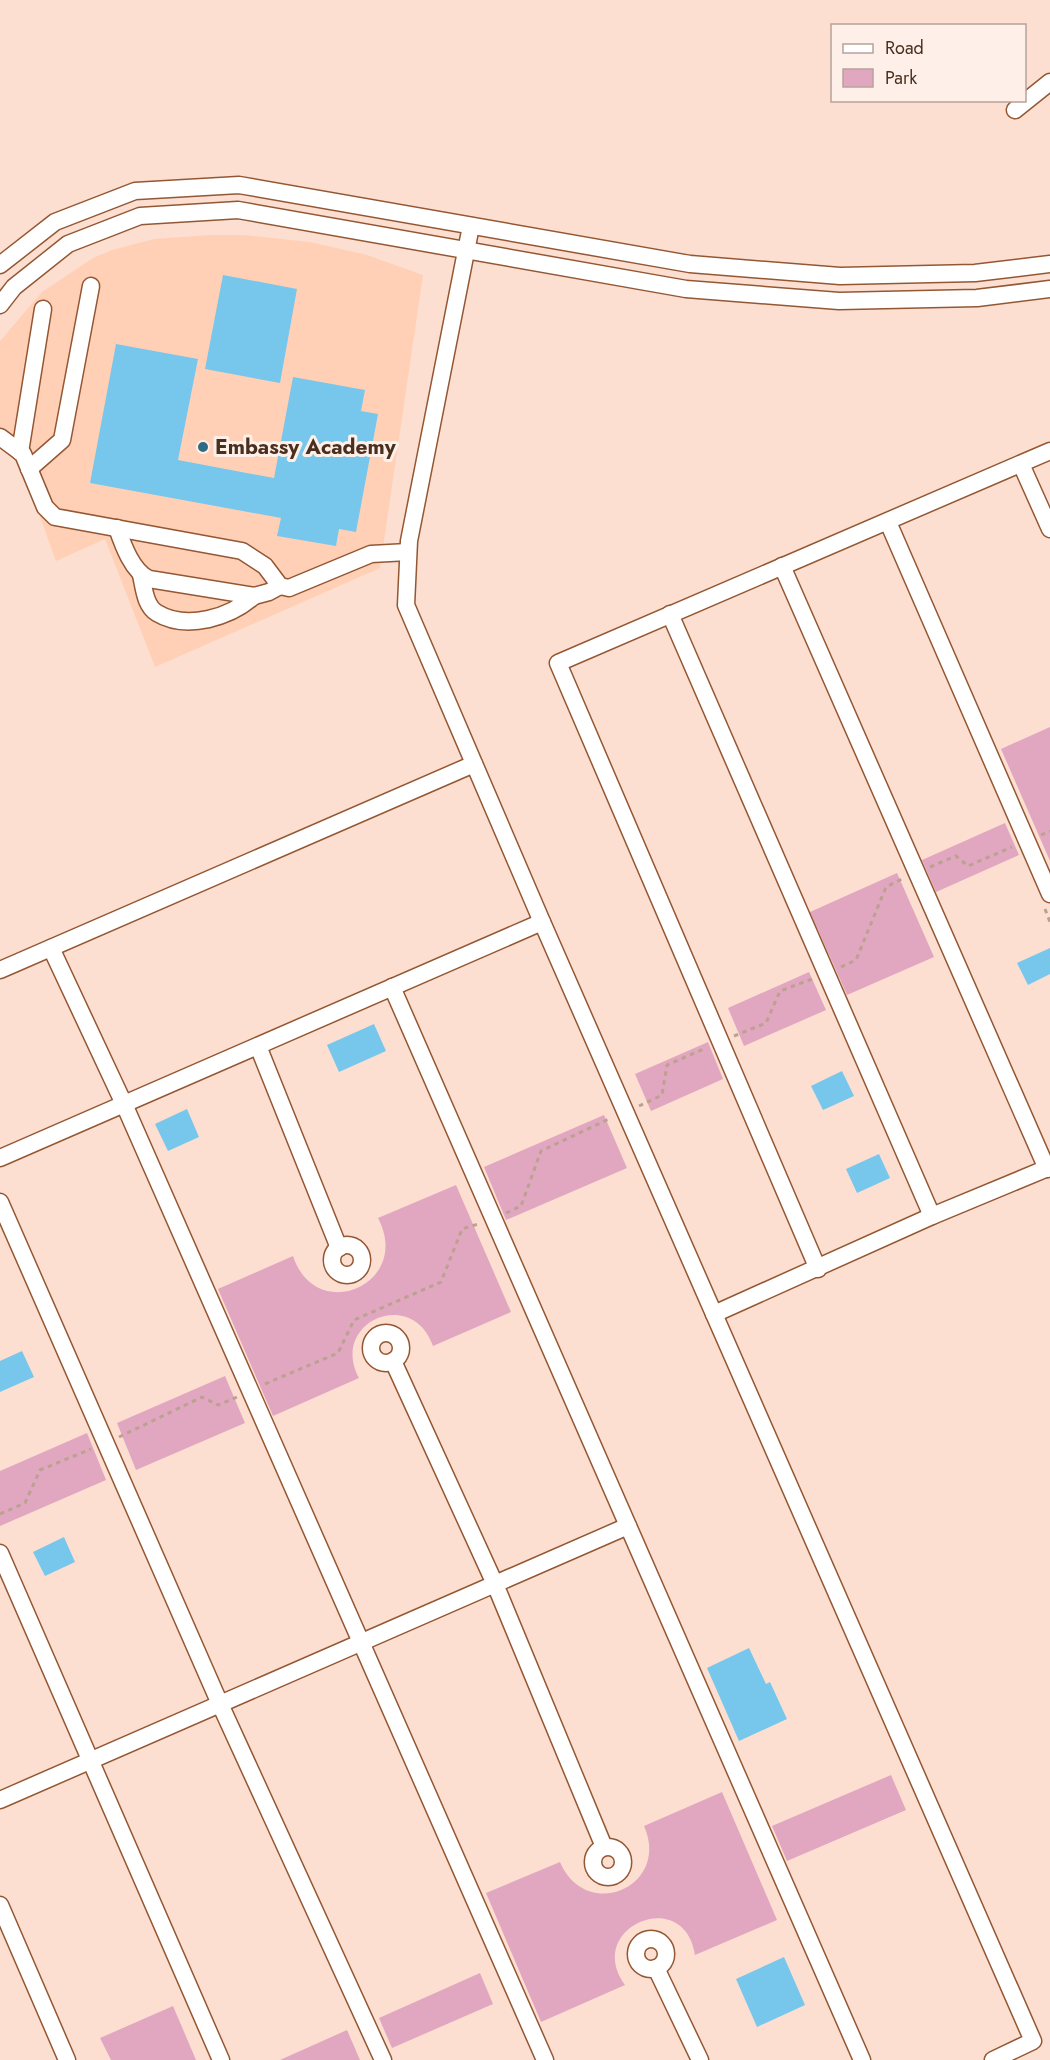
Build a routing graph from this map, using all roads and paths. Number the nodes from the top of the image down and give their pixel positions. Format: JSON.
{"nodes":[{"id":1,"x":1050,"y":82,"type":"edge"},
{"id":2,"x":1026,"y":101,"type":"edge"},
{"id":3,"x":1025,"y":102,"type":"edge"},
{"id":4,"x":1015,"y":110,"type":"dead end"},
{"id":5,"x":471,"y":226,"type":"junction"},
{"id":6,"x":466,"y":250,"type":"junction"},
{"id":7,"x":1050,"y":264,"type":"edge"},
{"id":8,"x":0,"y":265,"type":"edge"},
{"id":9,"x":91,"y":286,"type":"dead end"},
{"id":10,"x":1050,"y":289,"type":"edge"},
{"id":11,"x":0,"y":305,"type":"edge"},
{"id":12,"x":44,"y":309,"type":"dead end"},
{"id":13,"x":0,"y":437,"type":"edge"},
{"id":14,"x":1050,"y":451,"type":"edge"},
{"id":15,"x":20,"y":452,"type":"junction"},
{"id":16,"x":1021,"y":464,"type":"junction"},
{"id":17,"x":29,"y":469,"type":"junction"},
{"id":18,"x":888,"y":522,"type":"junction"},
{"id":19,"x":117,"y":528,"type":"junction"},
{"id":20,"x":1050,"y":530,"type":"edge"},
{"id":21,"x":408,"y":552,"type":"junction"},
{"id":22,"x":782,"y":566,"type":"junction"},
{"id":23,"x":141,"y":575,"type":"junction"},
{"id":24,"x":280,"y":586,"type":"junction"},
{"id":25,"x":254,"y":596,"type":"junction"},
{"id":26,"x":670,"y":614,"type":"junction"},
{"id":27,"x":474,"y":764,"type":"junction"},
{"id":28,"x":1050,"y":831,"type":"edge"},
{"id":29,"x":1027,"y":841,"type":"junction"},
{"id":30,"x":898,"y":868,"type":"dead end"},
{"id":31,"x":910,"y":876,"type":"junction"},
{"id":32,"x":1045,"y":897,"type":"edge"},
{"id":33,"x":542,"y":922,"type":"junction"},
{"id":34,"x":1050,"y":922,"type":"edge"},
{"id":35,"x":51,"y":948,"type":"junction"},
{"id":36,"x":0,"y":970,"type":"edge"},
{"id":37,"x":827,"y":973,"type":"junction"},
{"id":38,"x":392,"y":987,"type":"junction"},
{"id":39,"x":721,"y":1042,"type":"junction"},
{"id":40,"x":258,"y":1046,"type":"junction"},
{"id":41,"x":124,"y":1104,"type":"junction"},
{"id":42,"x":625,"y":1112,"type":"junction"},
{"id":43,"x":0,"y":1158,"type":"edge"},
{"id":44,"x":1048,"y":1168,"type":"edge"},
{"id":45,"x":0,"y":1202,"type":"edge"},
{"id":46,"x":932,"y":1216,"type":"junction"},
{"id":47,"x":493,"y":1218,"type":"junction"},
{"id":48,"x":339,"y":1248,"type":"dead end"},
{"id":49,"x":818,"y":1269,"type":"junction"},
{"id":50,"x":714,"y":1314,"type":"junction"},
{"id":51,"x":393,"y":1361,"type":"dead end"},
{"id":52,"x":243,"y":1394,"type":"junction"},
{"id":53,"x":240,"y":1408,"type":"dead end"},
{"id":54,"x":112,"y":1439,"type":"junction"},
{"id":55,"x":123,"y":1448,"type":"dead end"},
{"id":56,"x":0,"y":1514,"type":"edge"},
{"id":57,"x":628,"y":1526,"type":"junction"},
{"id":58,"x":0,"y":1553,"type":"edge"},
{"id":59,"x":495,"y":1584,"type":"junction"},
{"id":60,"x":360,"y":1643,"type":"junction"},
{"id":61,"x":220,"y":1704,"type":"junction"},
{"id":62,"x":91,"y":1760,"type":"junction"},
{"id":63,"x":0,"y":1800,"type":"edge"},
{"id":64,"x":604,"y":1847,"type":"dead end"},
{"id":65,"x":0,"y":1905,"type":"edge"},
{"id":66,"x":656,"y":1968,"type":"dead end"},
{"id":67,"x":67,"y":2060,"type":"edge"},
{"id":68,"x":220,"y":2060,"type":"edge"},
{"id":69,"x":383,"y":2060,"type":"edge"},
{"id":70,"x":545,"y":2060,"type":"edge"},
{"id":71,"x":699,"y":2060,"type":"edge"},
{"id":72,"x":862,"y":2060,"type":"edge"},
{"id":73,"x":993,"y":2060,"type":"edge"}],
"edges":[{"from":1,"to":2,"type":"street"},
{"from":3,"to":4,"type":"street"},
{"from":5,"to":6,"type":"street"},
{"from":5,"to":7,"type":"street"},
{"from":5,"to":8,"type":"street"},
{"from":6,"to":10,"type":"street"},
{"from":6,"to":11,"type":"street"},
{"from":6,"to":21,"type":"street"},
{"from":9,"to":17,"type":"street"},
{"from":12,"to":15,"type":"street"},
{"from":13,"to":15,"type":"street"},
{"from":14,"to":16,"type":"street"},
{"from":15,"to":17,"type":"street"},
{"from":16,"to":18,"type":"street"},
{"from":16,"to":20,"type":"street"},
{"from":17,"to":19,"type":"street"},
{"from":18,"to":22,"type":"street"},
{"from":18,"to":29,"type":"street"},
{"from":19,"to":23,"type":"street"},
{"from":19,"to":24,"type":"street"},
{"from":21,"to":24,"type":"street"},
{"from":21,"to":27,"type":"street"},
{"from":22,"to":26,"type":"street"},
{"from":22,"to":31,"type":"street"},
{"from":23,"to":25,"type":"street"},
{"from":23,"to":25,"type":"street"},
{"from":24,"to":25,"type":"street"},
{"from":26,"to":37,"type":"street"},
{"from":26,"to":39,"type":"street"},
{"from":27,"to":33,"type":"street"},
{"from":27,"to":35,"type":"street"},
{"from":28,"to":29,"type":"path"},
{"from":29,"to":31,"type":"path"},
{"from":29,"to":32,"type":"street"},
{"from":30,"to":31,"type":"path"},
{"from":31,"to":37,"type":"path"},
{"from":31,"to":44,"type":"street"},
{"from":32,"to":34,"type":"path"},
{"from":33,"to":38,"type":"street"},
{"from":33,"to":42,"type":"street"},
{"from":35,"to":36,"type":"street"},
{"from":35,"to":41,"type":"street"},
{"from":37,"to":39,"type":"path"},
{"from":37,"to":46,"type":"street"},
{"from":38,"to":40,"type":"street"},
{"from":38,"to":47,"type":"street"},
{"from":39,"to":42,"type":"path"},
{"from":39,"to":49,"type":"street"},
{"from":40,"to":41,"type":"street"},
{"from":40,"to":48,"type":"street"},
{"from":41,"to":43,"type":"street"},
{"from":41,"to":52,"type":"street"},
{"from":42,"to":47,"type":"path"},
{"from":42,"to":50,"type":"street"},
{"from":44,"to":46,"type":"street"},
{"from":45,"to":54,"type":"street"},
{"from":46,"to":49,"type":"street"},
{"from":47,"to":52,"type":"path"},
{"from":47,"to":57,"type":"street"},
{"from":49,"to":50,"type":"street"},
{"from":50,"to":73,"type":"street"},
{"from":51,"to":59,"type":"street"},
{"from":52,"to":53,"type":"path"},
{"from":52,"to":54,"type":"path"},
{"from":52,"to":60,"type":"street"},
{"from":54,"to":55,"type":"path"},
{"from":54,"to":56,"type":"path"},
{"from":54,"to":61,"type":"street"},
{"from":57,"to":59,"type":"street"},
{"from":57,"to":72,"type":"street"},
{"from":58,"to":62,"type":"street"},
{"from":59,"to":60,"type":"street"},
{"from":59,"to":64,"type":"street"},
{"from":60,"to":61,"type":"street"},
{"from":60,"to":70,"type":"street"},
{"from":61,"to":62,"type":"street"},
{"from":61,"to":69,"type":"street"},
{"from":62,"to":63,"type":"street"},
{"from":62,"to":68,"type":"street"},
{"from":65,"to":67,"type":"street"},
{"from":66,"to":71,"type":"street"}]}
